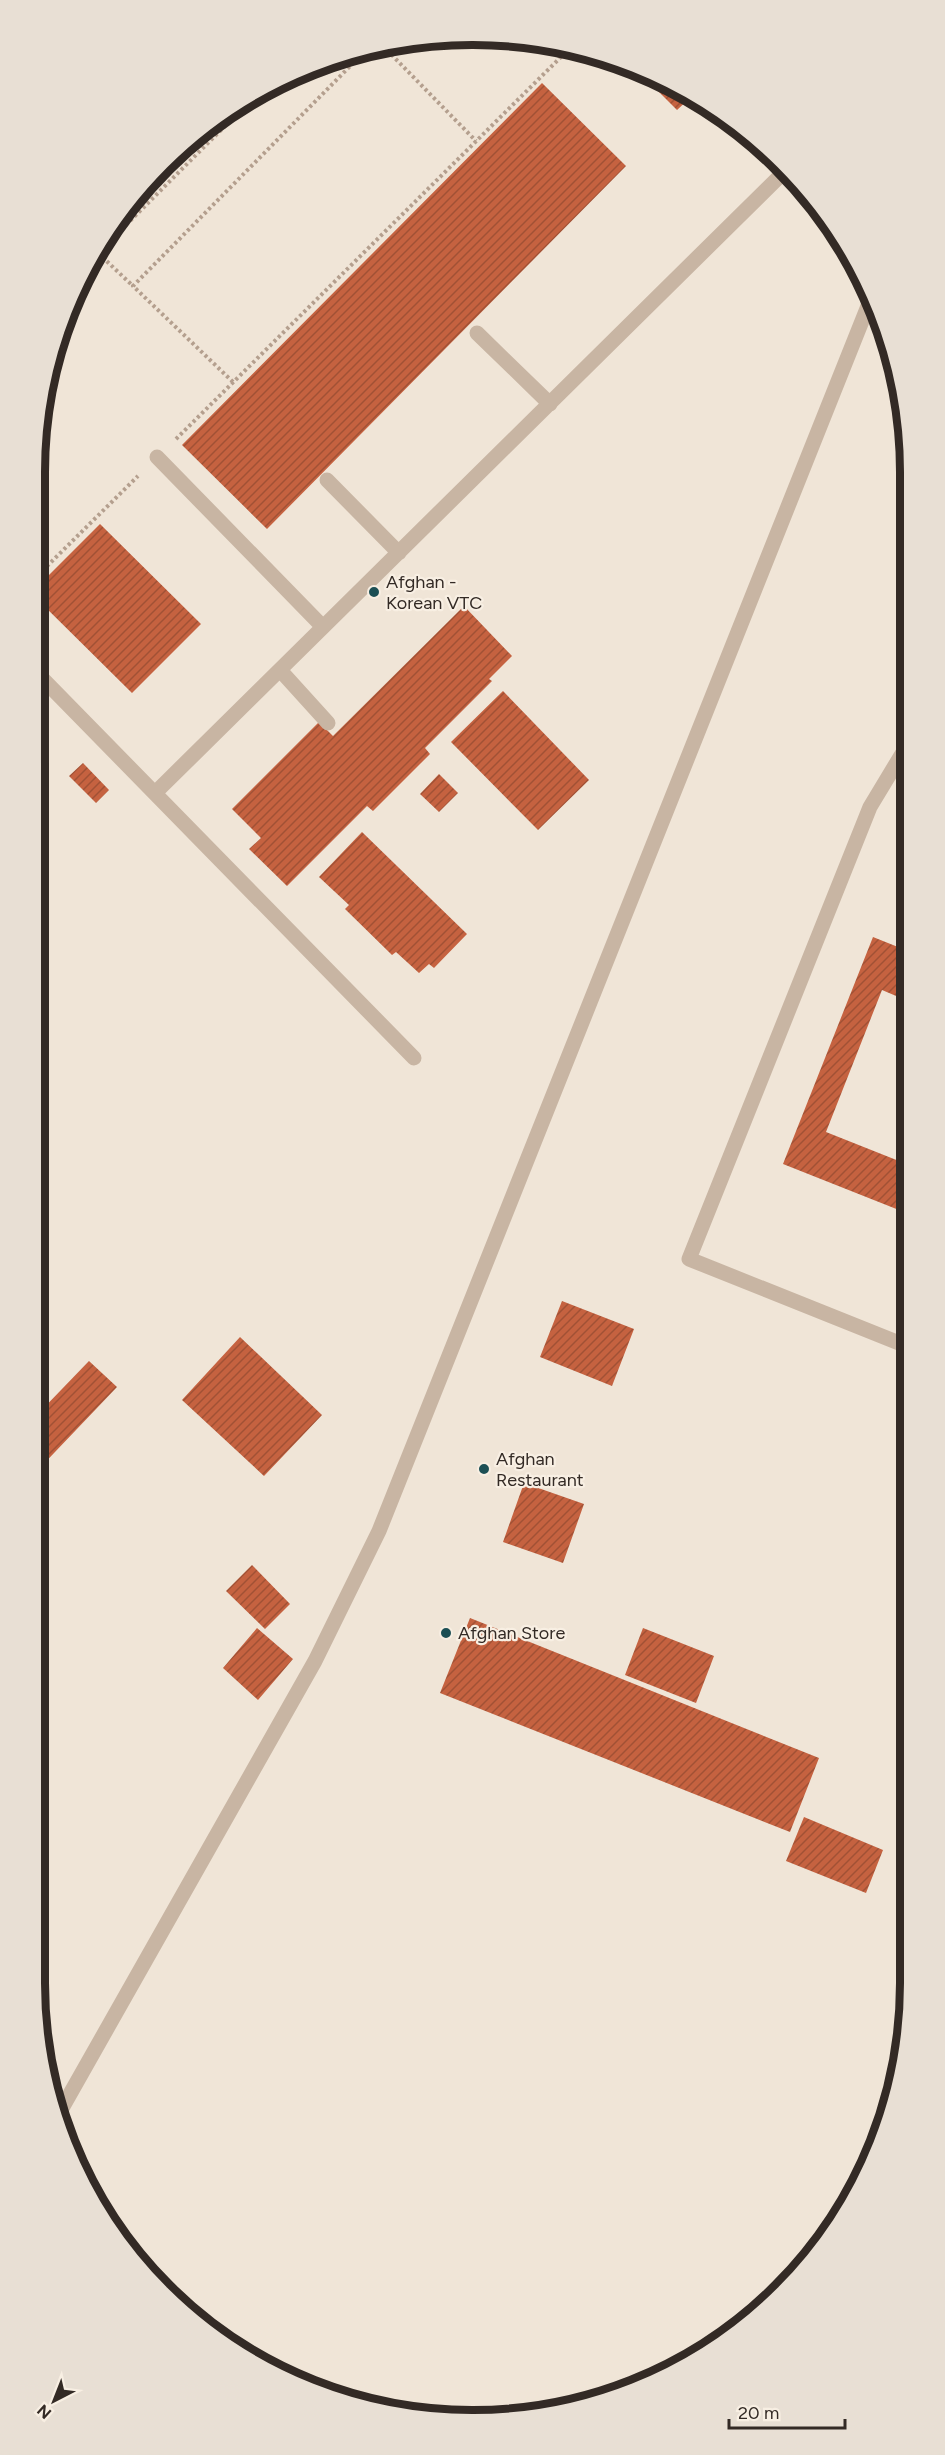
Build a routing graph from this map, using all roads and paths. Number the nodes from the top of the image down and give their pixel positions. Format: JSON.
{"nodes":[{"id":1,"x":390,"y":53,"type":"edge"},
{"id":2,"x":556,"y":53,"type":"edge"},
{"id":3,"x":563,"y":55,"type":"edge"},
{"id":4,"x":560,"y":57,"type":"junction"},
{"id":5,"x":355,"y":62,"type":"edge"},
{"id":6,"x":232,"y":119,"type":"edge"},
{"id":7,"x":476,"y":141,"type":"junction"},
{"id":8,"x":780,"y":176,"type":"edge"},
{"id":9,"x":119,"y":232,"type":"edge"},
{"id":10,"x":103,"y":258,"type":"edge"},
{"id":11,"x":133,"y":286,"type":"junction"},
{"id":12,"x":867,"y":309,"type":"edge"},
{"id":13,"x":477,"y":333,"type":"dead end"},
{"id":14,"x":233,"y":382,"type":"junction"},
{"id":15,"x":550,"y":404,"type":"junction"},
{"id":16,"x":157,"y":457,"type":"junction"},
{"id":17,"x":327,"y":480,"type":"dead end"},
{"id":18,"x":399,"y":553,"type":"junction"},
{"id":19,"x":45,"y":568,"type":"edge"},
{"id":20,"x":323,"y":627,"type":"junction"},
{"id":21,"x":280,"y":670,"type":"junction"},
{"id":22,"x":45,"y":681,"type":"edge"},
{"id":23,"x":328,"y":723,"type":"dead end"},
{"id":24,"x":900,"y":757,"type":"edge"},
{"id":25,"x":155,"y":793,"type":"junction"},
{"id":26,"x":414,"y":1058,"type":"dead end"},
{"id":27,"x":900,"y":1343,"type":"edge"},
{"id":28,"x":64,"y":2105,"type":"edge"}],
"edges":[{"from":1,"to":7,"type":"path"},
{"from":2,"to":4,"type":"path"},
{"from":3,"to":4,"type":"path"},
{"from":4,"to":7,"type":"path"},
{"from":5,"to":11,"type":"path"},
{"from":6,"to":9,"type":"path"},
{"from":7,"to":14,"type":"path"},
{"from":8,"to":15,"type":"street"},
{"from":10,"to":11,"type":"path"},
{"from":11,"to":14,"type":"path"},
{"from":12,"to":28,"type":"street"},
{"from":13,"to":15,"type":"street"},
{"from":14,"to":16,"type":"path"},
{"from":15,"to":18,"type":"street"},
{"from":16,"to":19,"type":"path"},
{"from":16,"to":20,"type":"street"},
{"from":17,"to":18,"type":"street"},
{"from":18,"to":20,"type":"street"},
{"from":20,"to":21,"type":"street"},
{"from":21,"to":23,"type":"street"},
{"from":21,"to":25,"type":"street"},
{"from":22,"to":25,"type":"street"},
{"from":24,"to":27,"type":"street"},
{"from":25,"to":26,"type":"street"}]}
